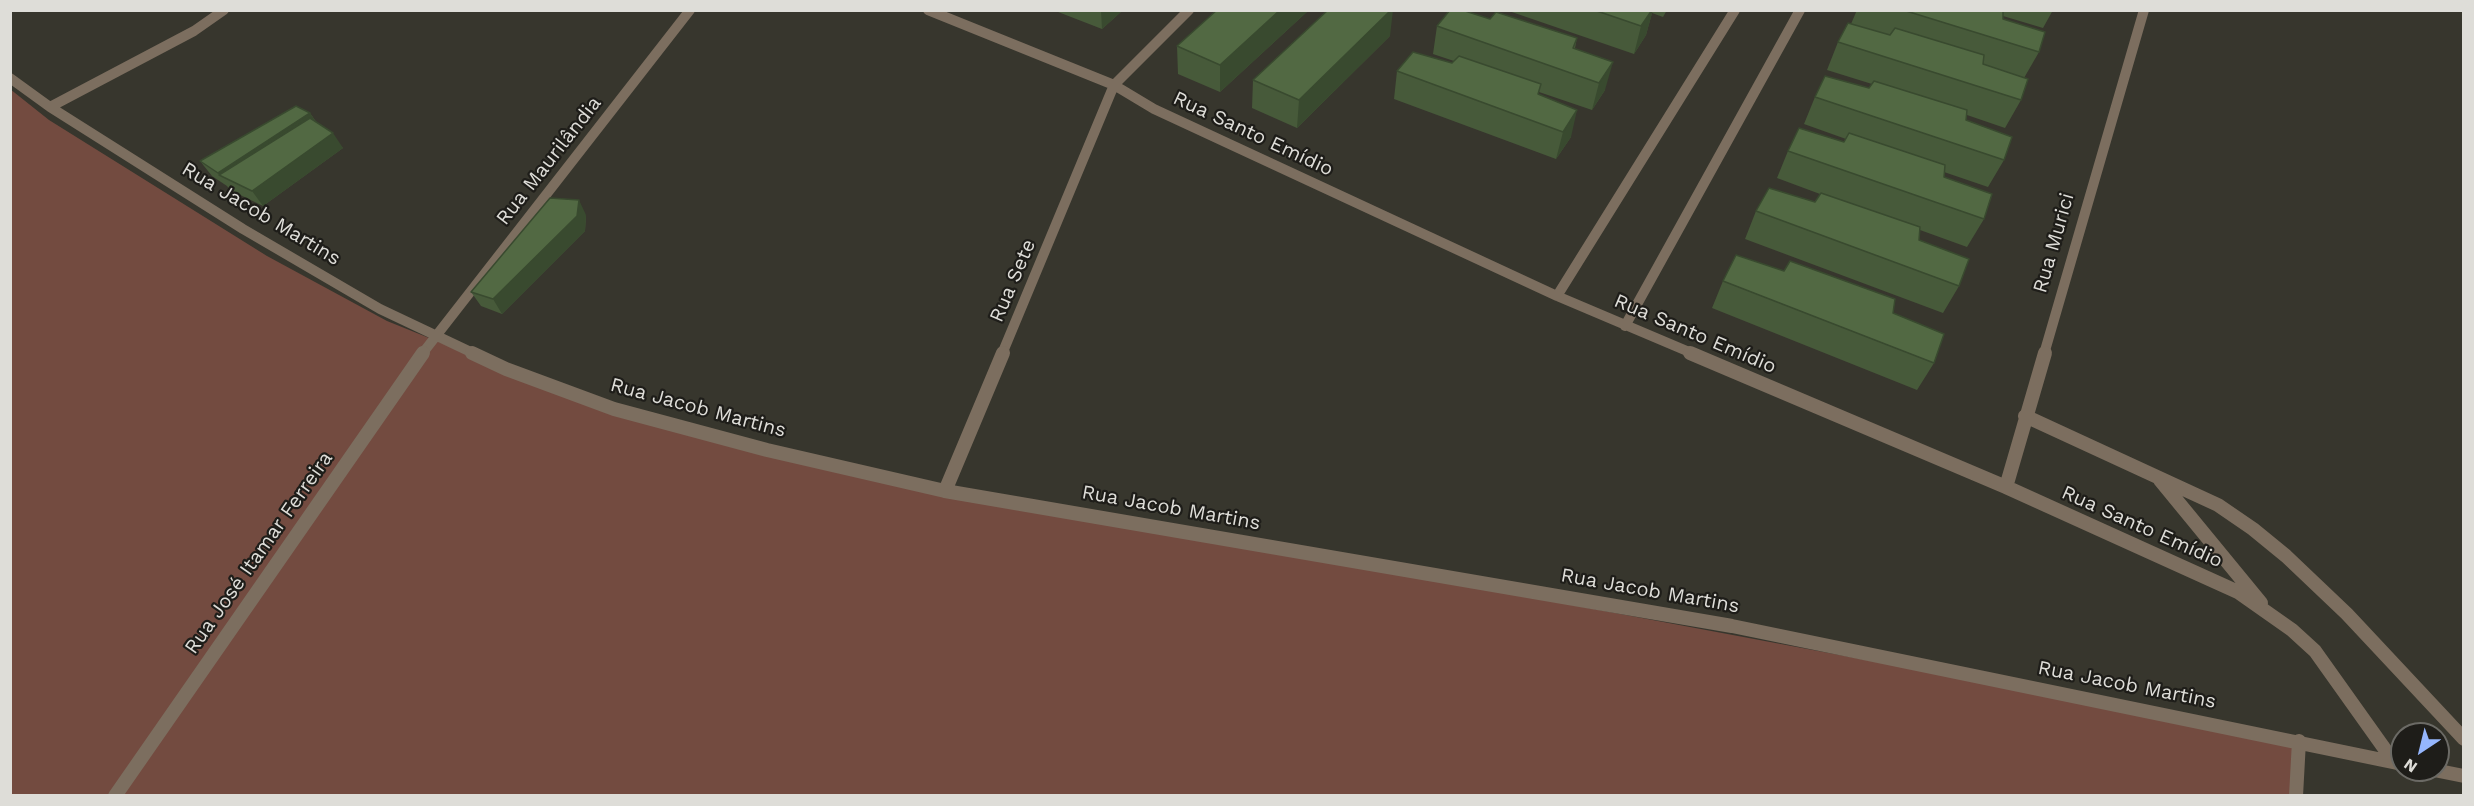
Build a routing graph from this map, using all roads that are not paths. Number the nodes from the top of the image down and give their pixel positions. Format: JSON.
{"nodes":[{"id":1,"x":224,"y":10,"type":"edge"},
{"id":2,"x":690,"y":10,"type":"edge"},
{"id":3,"x":927,"y":10,"type":"edge"},
{"id":4,"x":1189,"y":10,"type":"edge"},
{"id":5,"x":1735,"y":10,"type":"edge"},
{"id":6,"x":1800,"y":10,"type":"edge"},
{"id":7,"x":2144,"y":10,"type":"edge"},
{"id":8,"x":10,"y":78,"type":"edge"},
{"id":9,"x":1113,"y":85,"type":"junction"},
{"id":10,"x":50,"y":107,"type":"junction"},
{"id":11,"x":1557,"y":296,"type":"junction"},
{"id":12,"x":1625,"y":326,"type":"junction"},
{"id":13,"x":436,"y":334,"type":"junction"},
{"id":14,"x":2025,"y":416,"type":"junction"},
{"id":15,"x":2156,"y":475,"type":"junction"},
{"id":16,"x":2006,"y":487,"type":"junction"},
{"id":17,"x":945,"y":491,"type":"junction"},
{"id":18,"x":2270,"y":614,"type":"junction"},
{"id":19,"x":2463,"y":739,"type":"edge"},
{"id":20,"x":2299,"y":741,"type":"junction"},
{"id":21,"x":2390,"y":752,"type":"edge"},
{"id":22,"x":2390,"y":761,"type":"edge"},
{"id":23,"x":115,"y":795,"type":"edge"},
{"id":24,"x":2296,"y":795,"type":"edge"}],
"edges":[{"from":1,"to":10,"type":"street"},
{"from":2,"to":13,"type":"street","name":"Rua Maurilândia"},
{"from":3,"to":9,"type":"street","name":"Rua Santo Emídio"},
{"from":4,"to":9,"type":"street"},
{"from":5,"to":11,"type":"street"},
{"from":6,"to":12,"type":"street"},
{"from":7,"to":14,"type":"street","name":"Rua Murici"},
{"from":8,"to":10,"type":"street","name":"Rua Jacob Martins"},
{"from":9,"to":11,"type":"street","name":"Rua Santo Emídio"},
{"from":9,"to":17,"type":"street","name":"Rua Sete"},
{"from":10,"to":13,"type":"street","name":"Rua Jacob Martins"},
{"from":11,"to":12,"type":"street","name":"Rua Santo Emídio"},
{"from":12,"to":16,"type":"street","name":"Rua Santo Emídio"},
{"from":13,"to":17,"type":"street","name":"Rua Jacob Martins"},
{"from":13,"to":23,"type":"street","name":"Rua José Itamar Ferreira"},
{"from":14,"to":15,"type":"street"},
{"from":14,"to":16,"type":"street","name":"Rua Murici"},
{"from":15,"to":18,"type":"street"},
{"from":15,"to":19,"type":"street"},
{"from":16,"to":18,"type":"street","name":"Rua Santo Emídio"},
{"from":17,"to":20,"type":"street","name":"Rua Jacob Martins"},
{"from":18,"to":21,"type":"street","name":"Rua Santo Emídio"},
{"from":20,"to":22,"type":"street","name":"Rua Jacob Martins"},
{"from":20,"to":24,"type":"street"}]}
